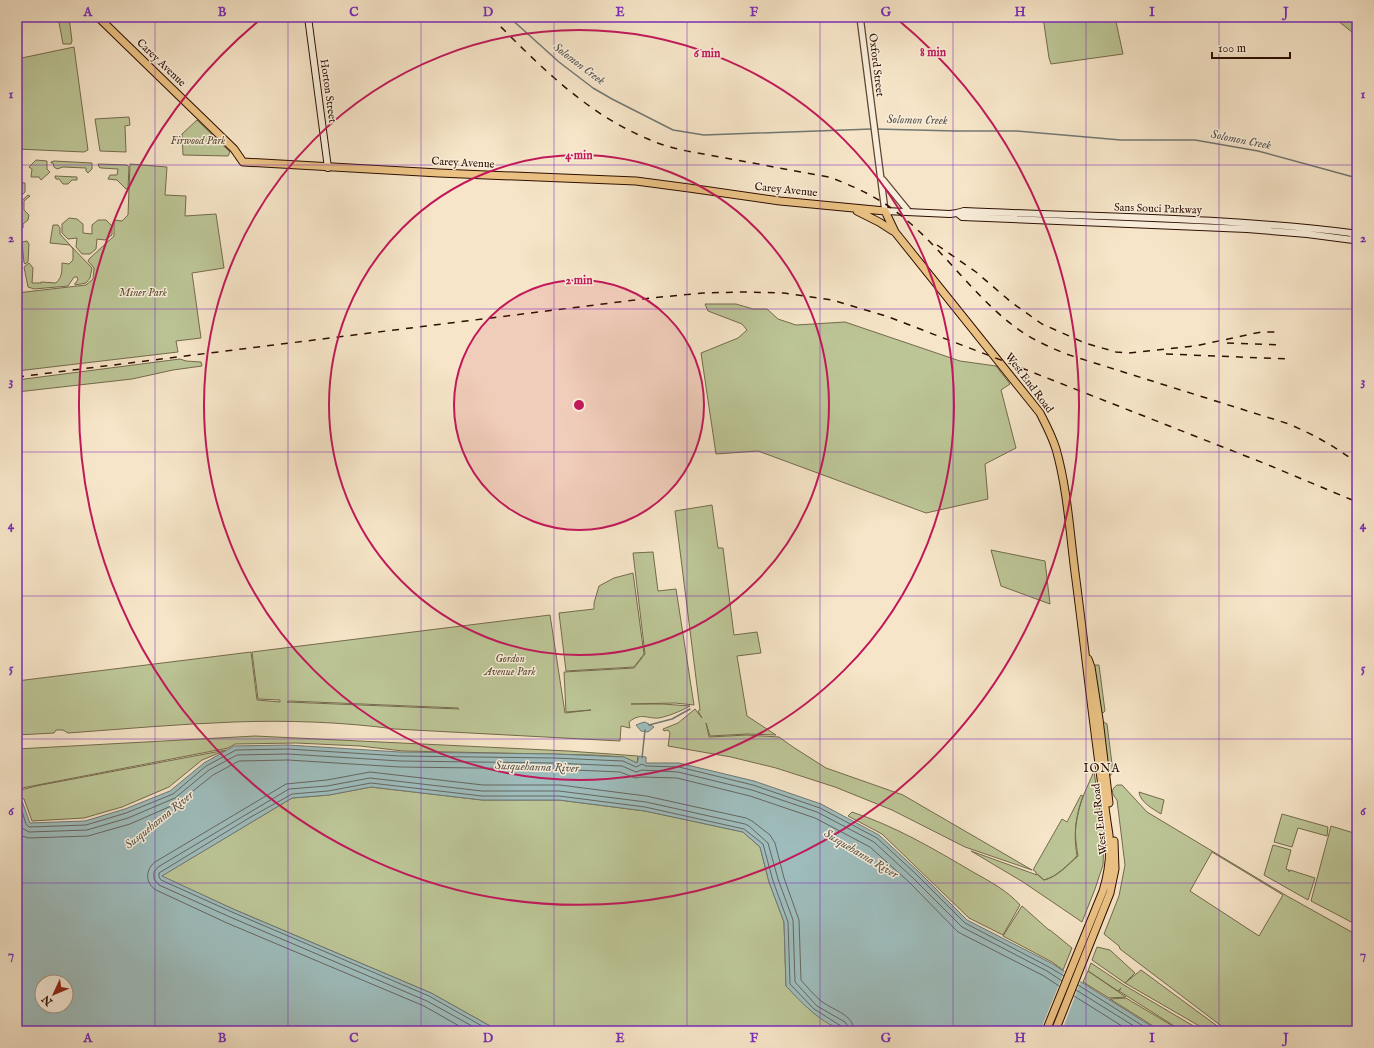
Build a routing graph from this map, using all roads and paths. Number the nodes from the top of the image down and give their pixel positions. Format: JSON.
{"nodes":[{"id":1,"x":98,"y":17,"type":"edge"},
{"id":2,"x":308,"y":17,"type":"edge"},
{"id":3,"x":860,"y":17,"type":"edge"},
{"id":4,"x":328,"y":168,"type":"junction"},
{"id":5,"x":882,"y":179,"type":"junction"},
{"id":6,"x":844,"y":206,"type":"junction"},
{"id":7,"x":885,"y":211,"type":"junction"},
{"id":8,"x":909,"y":212,"type":"junction"},
{"id":9,"x":894,"y":232,"type":"junction"},
{"id":10,"x":1357,"y":238,"type":"edge"},
{"id":11,"x":1085,"y":649,"type":"junction"},
{"id":12,"x":1046,"y":1031,"type":"edge"},
{"id":13,"x":1055,"y":1031,"type":"edge"}],
"edges":[{"from":1,"to":4,"type":"main road","name":"Carey Avenue"},
{"from":2,"to":4,"type":"main road","name":"Horton Street"},
{"from":3,"to":5,"type":"street","name":"Oxford Street"},
{"from":4,"to":6,"type":"main road","name":"Carey Avenue"},
{"from":5,"to":7,"type":"street","name":"Oxford Street"},
{"from":5,"to":8,"type":"street"},
{"from":6,"to":7,"type":"main road","name":"Carey Avenue"},
{"from":6,"to":9,"type":"main road"},
{"from":7,"to":8,"type":"main road","name":"Sans Souci Parkway"},
{"from":7,"to":9,"type":"main road","name":"West End Road"},
{"from":8,"to":10,"type":"main road","name":"Sans Souci Parkway"},
{"from":9,"to":11,"type":"main road","name":"West End Road"},
{"from":11,"to":12,"type":"main road","name":"West End Road"},
{"from":11,"to":13,"type":"main road","name":"West End Road"}]}
